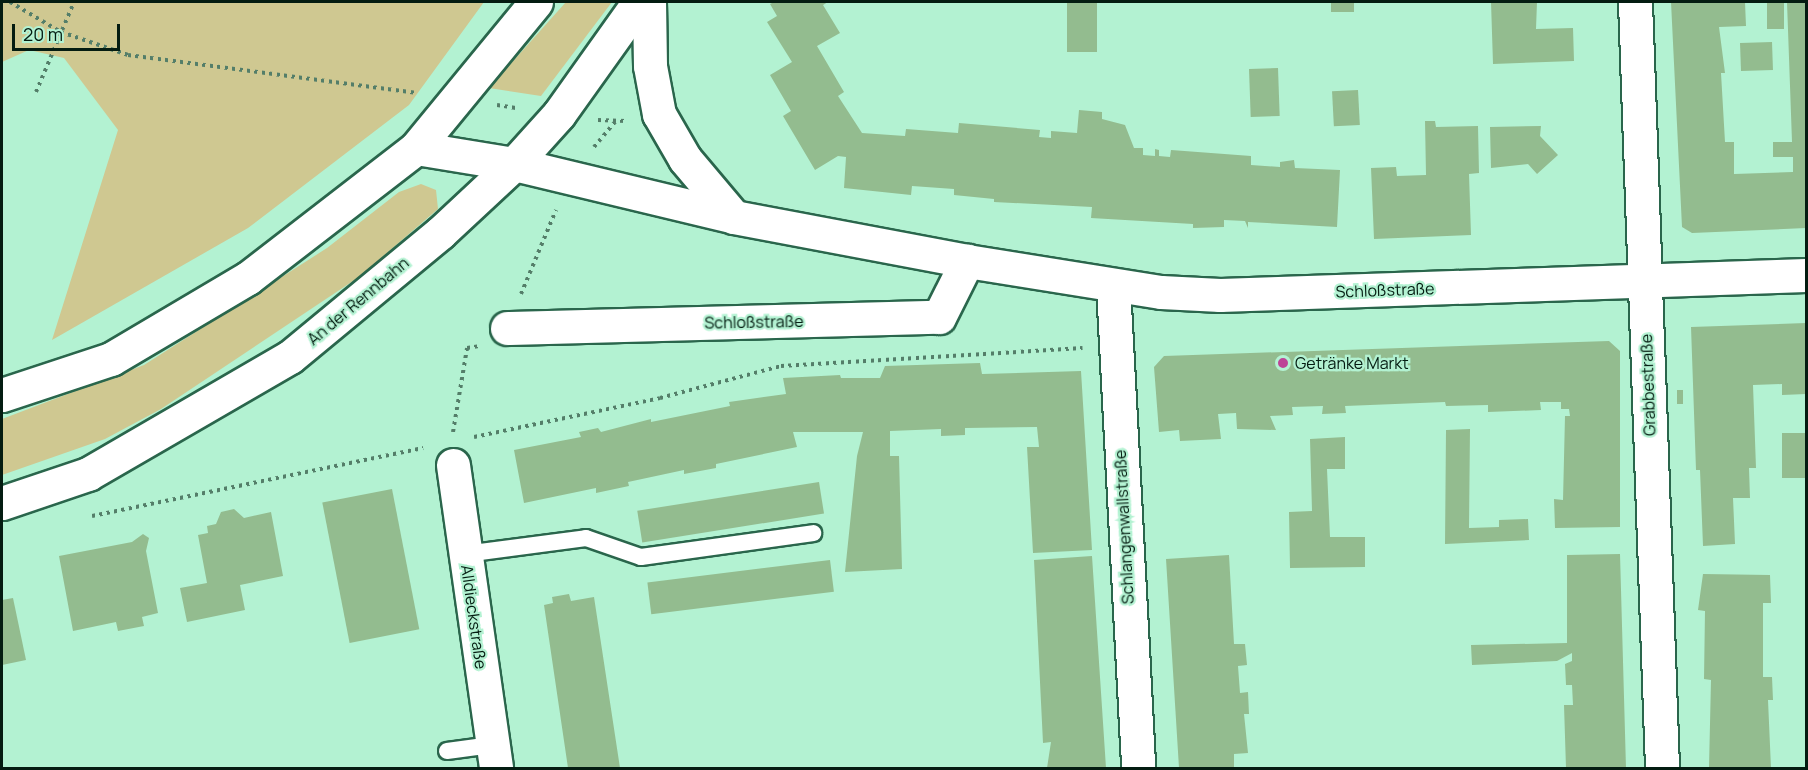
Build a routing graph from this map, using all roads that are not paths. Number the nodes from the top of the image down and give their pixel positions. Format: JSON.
{"nodes":[{"id":1,"x":536,"y":2,"type":"edge"},
{"id":2,"x":639,"y":2,"type":"edge"},
{"id":3,"x":649,"y":2,"type":"edge"},
{"id":4,"x":1635,"y":2,"type":"edge"},
{"id":5,"x":416,"y":148,"type":"junction"},
{"id":6,"x":514,"y":164,"type":"junction"},
{"id":7,"x":734,"y":217,"type":"junction"},
{"id":8,"x":967,"y":261,"type":"junction"},
{"id":9,"x":1806,"y":275,"type":"edge"},
{"id":10,"x":1644,"y":282,"type":"junction"},
{"id":11,"x":1113,"y":286,"type":"junction"},
{"id":12,"x":507,"y":328,"type":"dead end"},
{"id":13,"x":2,"y":395,"type":"edge"},
{"id":14,"x":450,"y":450,"type":"road end"},
{"id":15,"x":2,"y":502,"type":"edge"},
{"id":16,"x":813,"y":533,"type":"dead end"},
{"id":17,"x":465,"y":554,"type":"junction"},
{"id":18,"x":447,"y":751,"type":"dead end"},
{"id":19,"x":494,"y":757,"type":"edge"},
{"id":20,"x":1138,"y":768,"type":"edge"},
{"id":21,"x":1662,"y":768,"type":"edge"}],
"edges":[{"from":1,"to":5,"type":"street"},
{"from":2,"to":6,"type":"street","name":"An der Rennbahn"},
{"from":3,"to":7,"type":"street"},
{"from":4,"to":10,"type":"street","name":"Grabbestraße"},
{"from":5,"to":6,"type":"street","name":"Schloßstraße"},
{"from":5,"to":13,"type":"street"},
{"from":6,"to":7,"type":"street","name":"Schloßstraße"},
{"from":6,"to":15,"type":"street","name":"An der Rennbahn"},
{"from":7,"to":8,"type":"street","name":"Schloßstraße"},
{"from":8,"to":11,"type":"street","name":"Schloßstraße"},
{"from":8,"to":12,"type":"street","name":"Schloßstraße"},
{"from":9,"to":10,"type":"street","name":"Schloßstraße"},
{"from":10,"to":11,"type":"street","name":"Schloßstraße"},
{"from":10,"to":21,"type":"street","name":"Grabbestraße"},
{"from":11,"to":20,"type":"street","name":"Schlangenwallstraße"},
{"from":14,"to":17,"type":"street","name":"Alldieckstraße"},
{"from":16,"to":17,"type":"lane"},
{"from":17,"to":19,"type":"street","name":"Alldieckstraße"},
{"from":18,"to":19,"type":"lane"}]}
